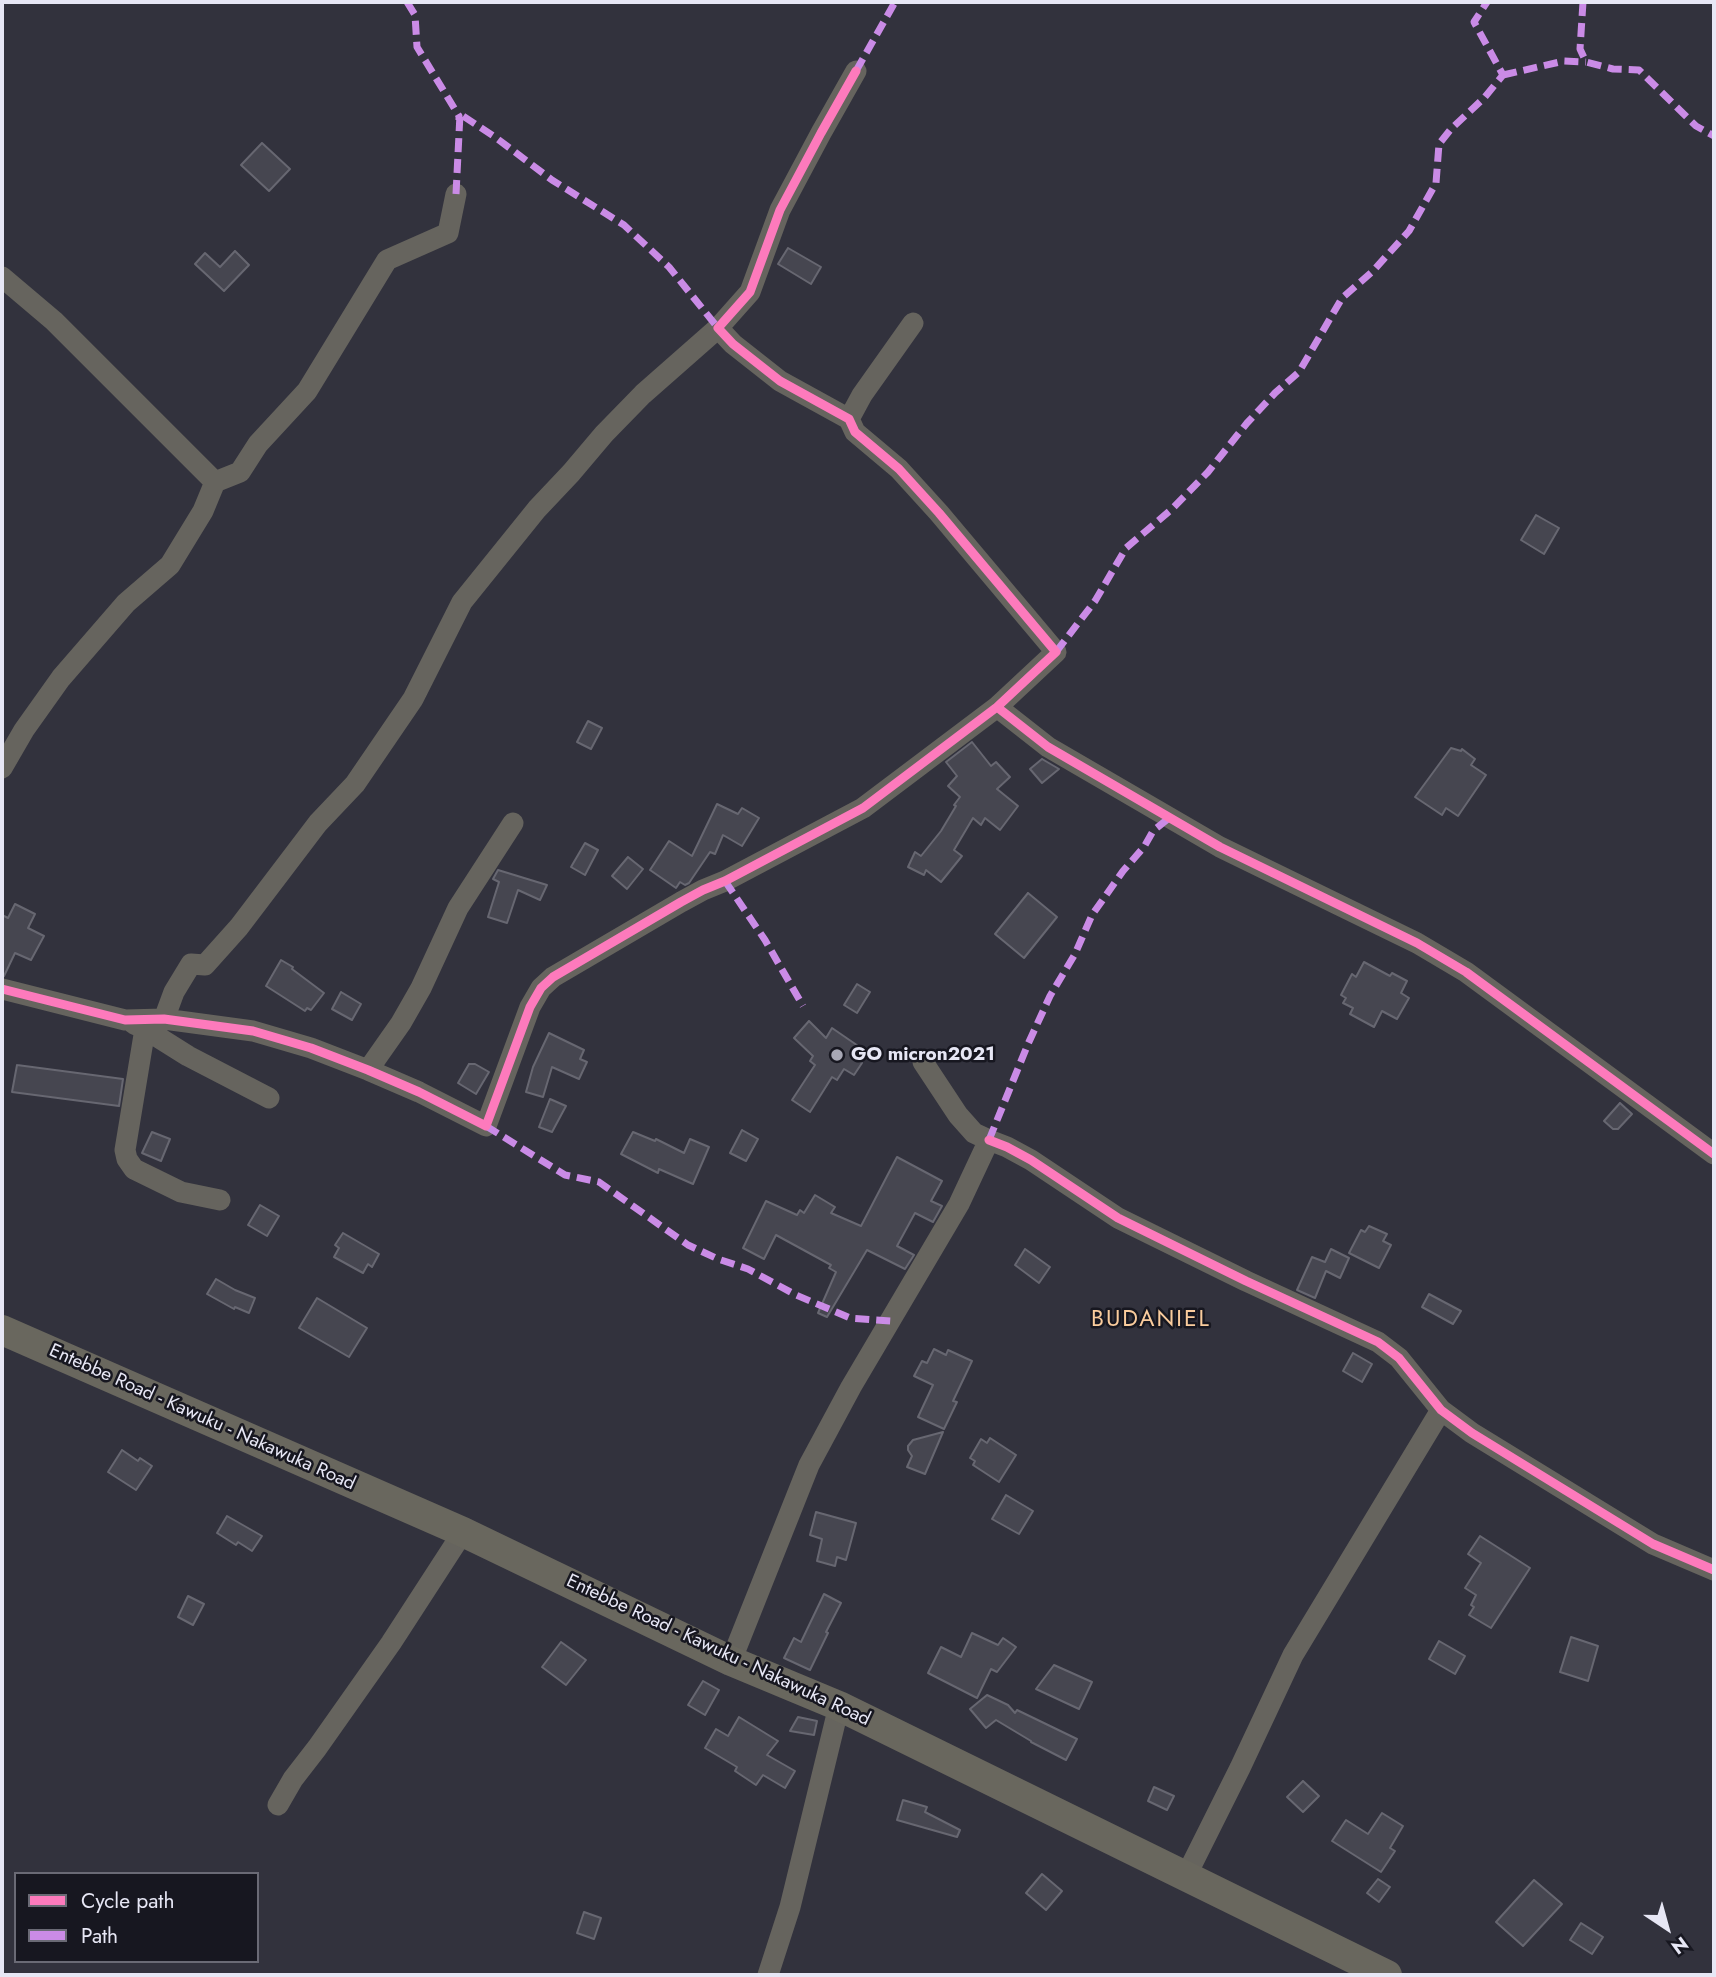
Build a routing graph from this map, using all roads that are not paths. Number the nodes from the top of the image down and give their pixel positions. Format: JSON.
{"nodes":[{"id":1,"x":856,"y":71,"type":"dead end"},
{"id":2,"x":456,"y":194,"type":"dead end"},
{"id":3,"x":2,"y":277,"type":"edge"},
{"id":4,"x":913,"y":323,"type":"dead end"},
{"id":5,"x":718,"y":328,"type":"junction"},
{"id":6,"x":849,"y":419,"type":"junction"},
{"id":7,"x":215,"y":482,"type":"junction"},
{"id":8,"x":997,"y":707,"type":"junction"},
{"id":9,"x":2,"y":768,"type":"edge"},
{"id":10,"x":513,"y":822,"type":"dead end"},
{"id":11,"x":2,"y":989,"type":"edge"},
{"id":12,"x":164,"y":1018,"type":"junction"},
{"id":13,"x":125,"y":1020,"type":"junction"},
{"id":14,"x":145,"y":1029,"type":"junction"},
{"id":15,"x":923,"y":1062,"type":"dead end"},
{"id":16,"x":369,"y":1070,"type":"junction"},
{"id":17,"x":269,"y":1098,"type":"dead end"},
{"id":18,"x":989,"y":1140,"type":"junction"},
{"id":19,"x":1714,"y":1154,"type":"edge"},
{"id":20,"x":220,"y":1200,"type":"dead end"},
{"id":21,"x":2,"y":1330,"type":"edge"},
{"id":22,"x":1441,"y":1410,"type":"junction"},
{"id":23,"x":463,"y":1532,"type":"junction"},
{"id":24,"x":1714,"y":1570,"type":"edge"},
{"id":25,"x":730,"y":1661,"type":"junction"},
{"id":26,"x":839,"y":1706,"type":"junction"},
{"id":27,"x":278,"y":1805,"type":"dead end"},
{"id":28,"x":1186,"y":1876,"type":"junction"},
{"id":29,"x":768,"y":1975,"type":"edge"},
{"id":30,"x":1387,"y":1975,"type":"edge"}],
"edges":[{"from":1,"to":5,"type":"street"},
{"from":2,"to":7,"type":"street"},
{"from":3,"to":7,"type":"street"},
{"from":4,"to":6,"type":"street"},
{"from":5,"to":6,"type":"street"},
{"from":5,"to":12,"type":"street"},
{"from":6,"to":8,"type":"street"},
{"from":7,"to":9,"type":"street"},
{"from":8,"to":16,"type":"street"},
{"from":8,"to":19,"type":"street"},
{"from":10,"to":16,"type":"street"},
{"from":11,"to":13,"type":"street"},
{"from":12,"to":13,"type":"street"},
{"from":12,"to":16,"type":"street"},
{"from":13,"to":14,"type":"street"},
{"from":14,"to":17,"type":"street"},
{"from":14,"to":20,"type":"street"},
{"from":15,"to":18,"type":"street"},
{"from":18,"to":22,"type":"street"},
{"from":18,"to":25,"type":"street"},
{"from":21,"to":23,"type":"main road","name":"Entebbe Road - Kawuku - Nakawuka Road"},
{"from":22,"to":24,"type":"street"},
{"from":22,"to":28,"type":"street"},
{"from":23,"to":25,"type":"main road","name":"Entebbe Road - Kawuku - Nakawuka Road"},
{"from":23,"to":27,"type":"street"},
{"from":25,"to":26,"type":"main road","name":"Entebbe Road - Kawuku - Nakawuka Road"},
{"from":26,"to":28,"type":"main road","name":"Entebbe Road - Kawuku - Nakawuka Road"},
{"from":26,"to":29,"type":"street"},
{"from":28,"to":30,"type":"main road","name":"Entebbe Road - Kawuku - Nakawuka Road"}]}
